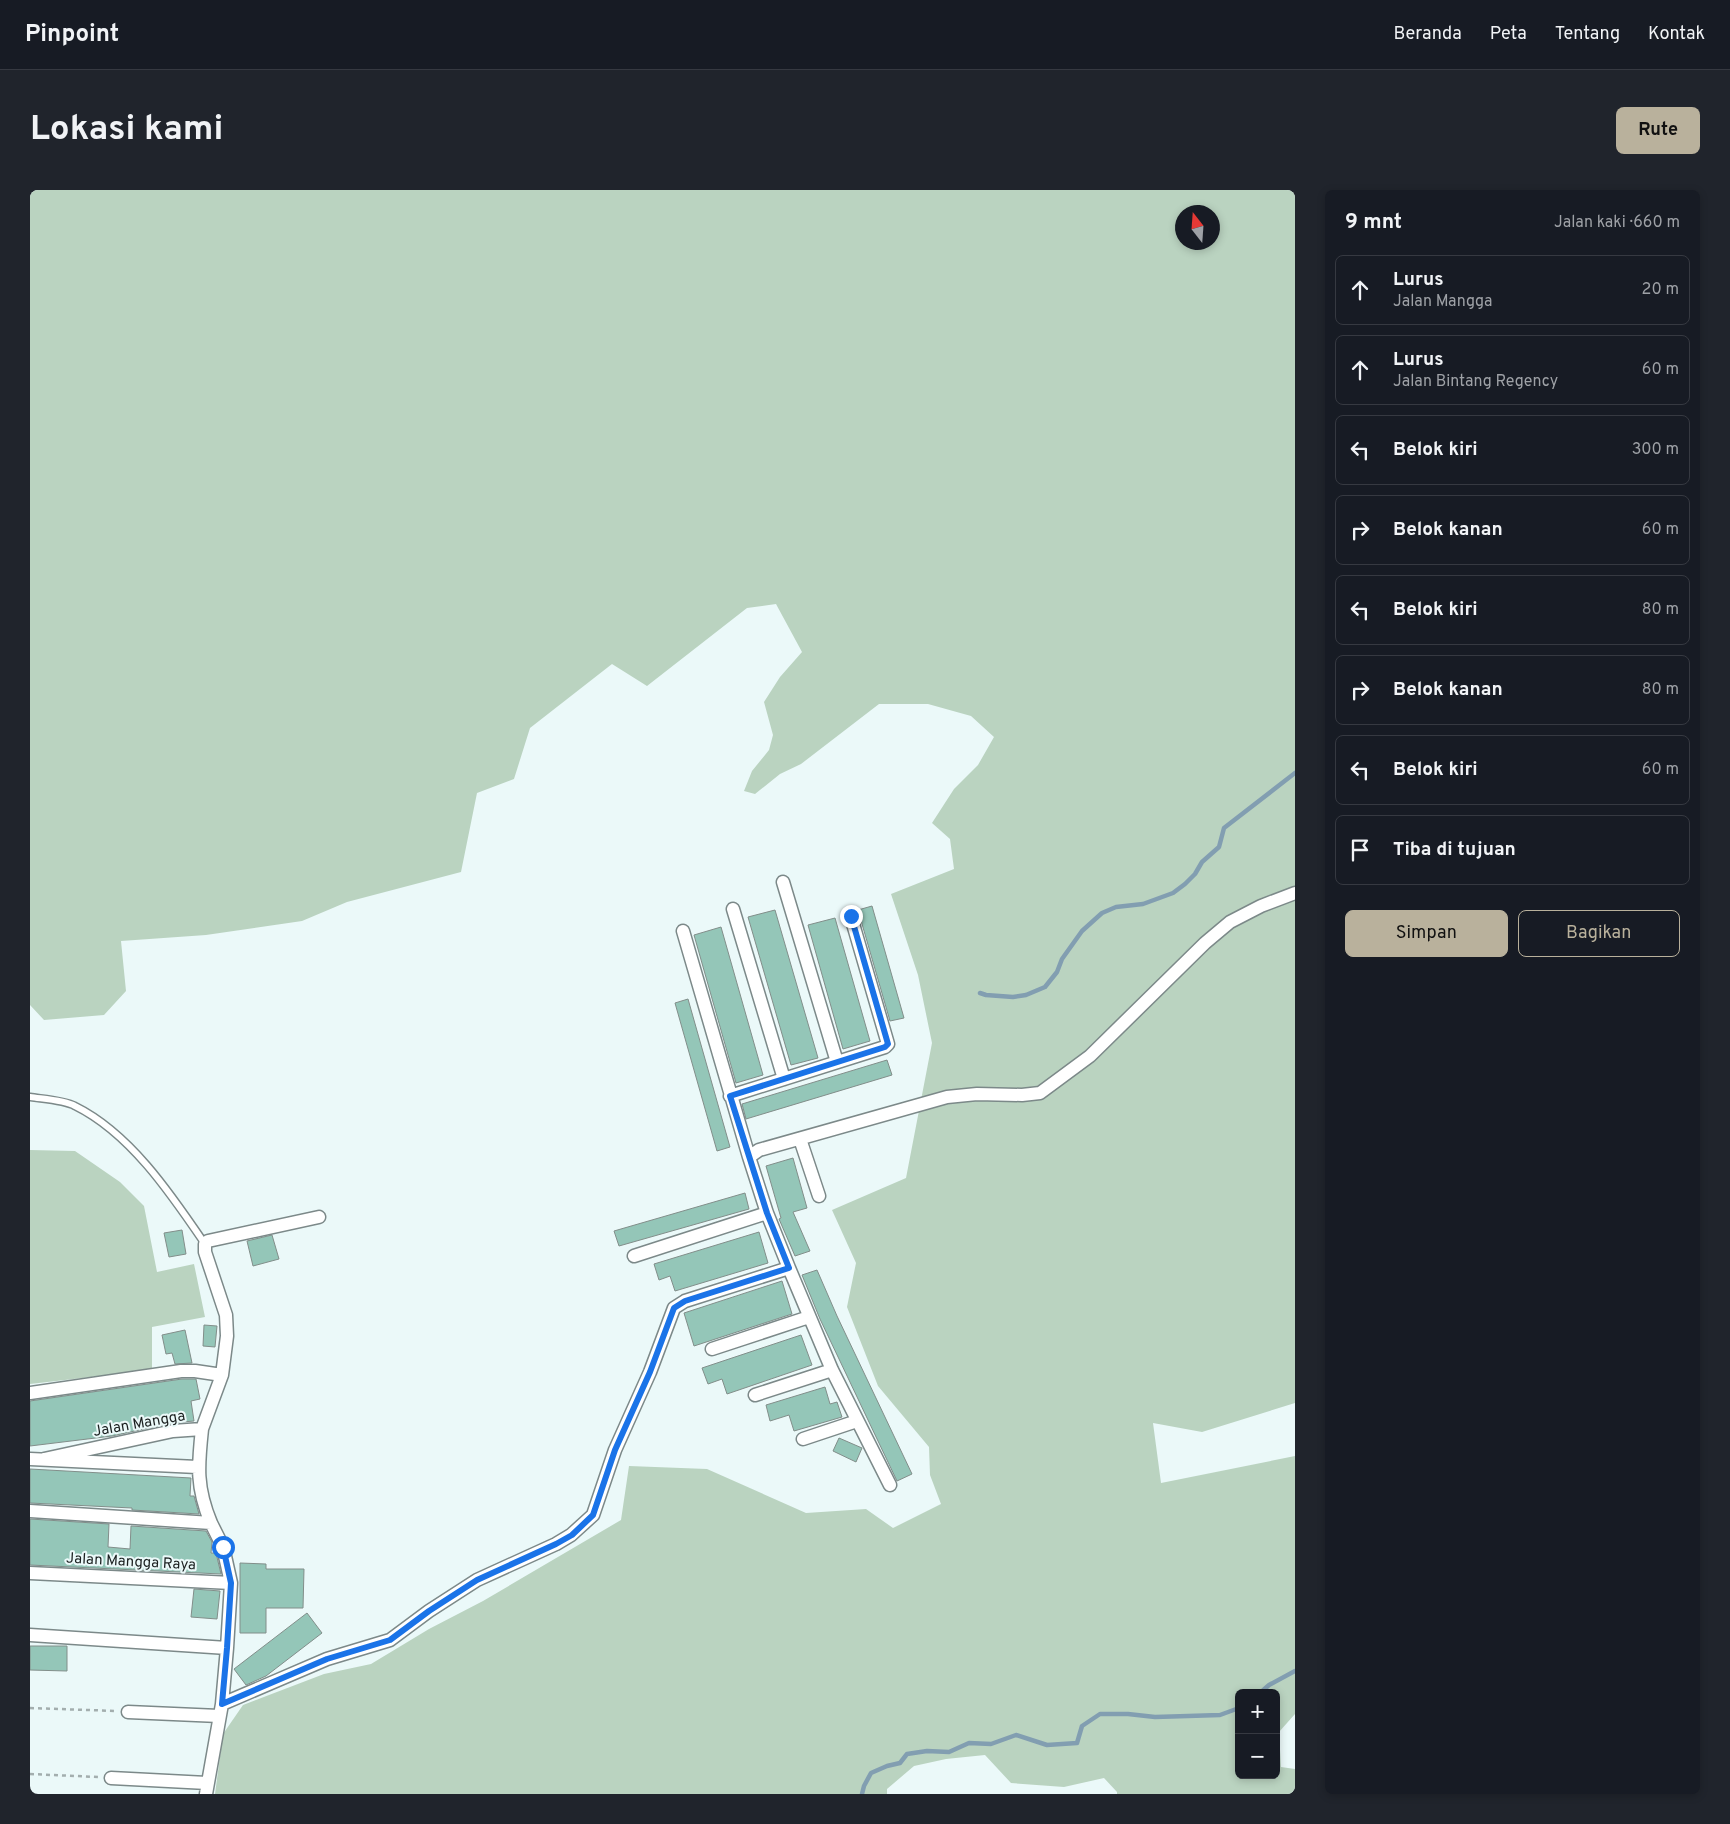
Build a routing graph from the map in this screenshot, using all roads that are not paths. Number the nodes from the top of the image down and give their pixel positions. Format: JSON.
{"nodes":[{"id":1,"x":783,"y":882,"type":"dead end"},
{"id":2,"x":1295,"y":893,"type":"edge"},
{"id":3,"x":733,"y":908,"type":"dead end"},
{"id":4,"x":851,"y":916,"type":"dead end"},
{"id":5,"x":683,"y":931,"type":"dead end"},
{"id":6,"x":837,"y":1062,"type":"junction"},
{"id":7,"x":784,"y":1079,"type":"junction"},
{"id":8,"x":730,"y":1096,"type":"junction"},
{"id":9,"x":30,"y":1097,"type":"edge"},
{"id":10,"x":800,"y":1139,"type":"junction"},
{"id":11,"x":749,"y":1157,"type":"junction"},
{"id":12,"x":819,"y":1196,"type":"dead end"},
{"id":13,"x":767,"y":1213,"type":"junction"},
{"id":14,"x":319,"y":1218,"type":"dead end"},
{"id":15,"x":205,"y":1244,"type":"junction"},
{"id":16,"x":634,"y":1256,"type":"dead end"},
{"id":17,"x":789,"y":1268,"type":"junction"},
{"id":18,"x":809,"y":1317,"type":"junction"},
{"id":19,"x":712,"y":1350,"type":"dead end"},
{"id":20,"x":832,"y":1370,"type":"junction"},
{"id":21,"x":222,"y":1375,"type":"junction"},
{"id":22,"x":30,"y":1393,"type":"edge"},
{"id":23,"x":756,"y":1395,"type":"dead end"},
{"id":24,"x":857,"y":1421,"type":"junction"},
{"id":25,"x":202,"y":1429,"type":"junction"},
{"id":26,"x":803,"y":1439,"type":"dead end"},
{"id":27,"x":30,"y":1459,"type":"edge"},
{"id":28,"x":44,"y":1459,"type":"junction"},
{"id":29,"x":198,"y":1467,"type":"junction"},
{"id":30,"x":890,"y":1485,"type":"dead end"},
{"id":31,"x":30,"y":1511,"type":"edge"},
{"id":32,"x":211,"y":1522,"type":"junction"},
{"id":33,"x":30,"y":1573,"type":"edge"},
{"id":34,"x":231,"y":1583,"type":"junction"},
{"id":35,"x":30,"y":1635,"type":"edge"},
{"id":36,"x":227,"y":1648,"type":"junction"},
{"id":37,"x":220,"y":1710,"type":"junction"},
{"id":38,"x":128,"y":1712,"type":"road end"},
{"id":39,"x":111,"y":1778,"type":"road end"},
{"id":40,"x":207,"y":1788,"type":"edge"}],
"edges":[{"from":1,"to":6,"type":"street"},
{"from":2,"to":10,"type":"street"},
{"from":3,"to":7,"type":"street"},
{"from":4,"to":6,"type":"street"},
{"from":5,"to":8,"type":"street"},
{"from":6,"to":7,"type":"street"},
{"from":7,"to":8,"type":"street"},
{"from":8,"to":11,"type":"street"},
{"from":9,"to":15,"type":"lane"},
{"from":10,"to":11,"type":"street"},
{"from":10,"to":12,"type":"street"},
{"from":11,"to":13,"type":"street"},
{"from":13,"to":16,"type":"street"},
{"from":13,"to":17,"type":"street"},
{"from":14,"to":15,"type":"street"},
{"from":15,"to":21,"type":"street"},
{"from":17,"to":18,"type":"street"},
{"from":17,"to":37,"type":"street"},
{"from":18,"to":19,"type":"street"},
{"from":18,"to":20,"type":"street"},
{"from":20,"to":23,"type":"street"},
{"from":20,"to":24,"type":"street"},
{"from":21,"to":22,"type":"street"},
{"from":21,"to":25,"type":"street"},
{"from":24,"to":26,"type":"street"},
{"from":24,"to":30,"type":"street"},
{"from":25,"to":28,"type":"street","name":"Jalan Mangga"},
{"from":25,"to":29,"type":"street","name":"Jalan Mangga"},
{"from":27,"to":28,"type":"street","name":"Jalan Mangga"},
{"from":28,"to":29,"type":"street","name":"Jalan Mangga"},
{"from":29,"to":32,"type":"street","name":"Jalan Mangga"},
{"from":31,"to":32,"type":"street"},
{"from":32,"to":34,"type":"street","name":"Jalan Mangga"},
{"from":33,"to":34,"type":"street","name":"Jalan Mangga Raya"},
{"from":34,"to":36,"type":"street","name":"Jalan Mangga"},
{"from":35,"to":36,"type":"street"},
{"from":36,"to":37,"type":"street","name":"Jalan Mangga"},
{"from":37,"to":38,"type":"street"},
{"from":37,"to":40,"type":"street","name":"Jalan Mangga"},
{"from":39,"to":40,"type":"street"}]}
